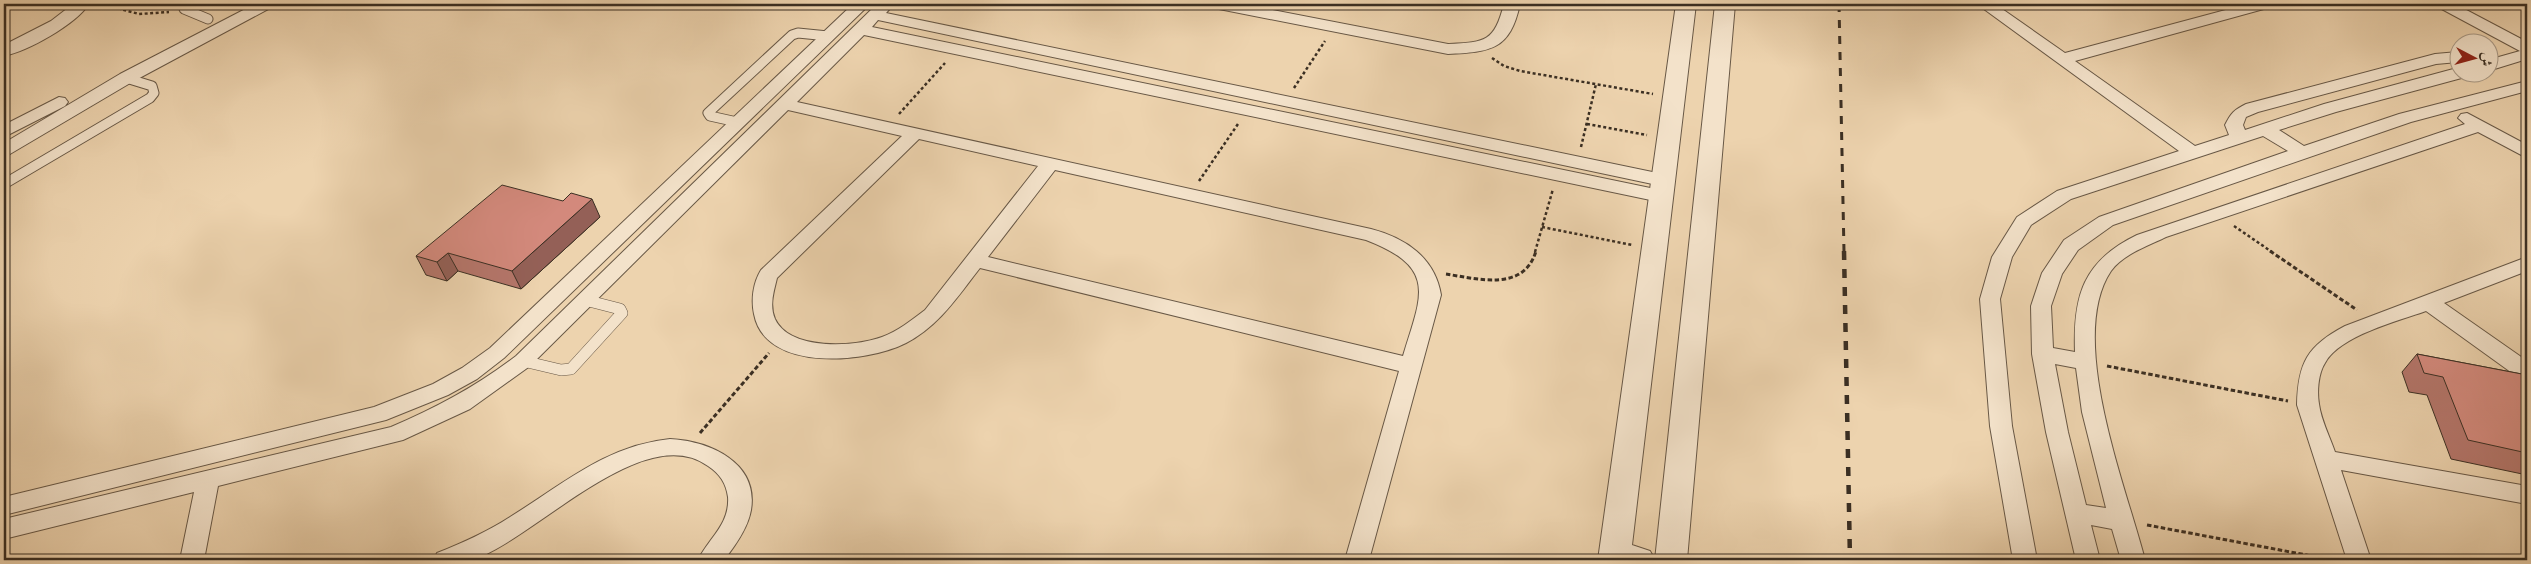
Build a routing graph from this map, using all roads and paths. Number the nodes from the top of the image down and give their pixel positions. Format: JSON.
{"nodes":[{"id":1,"x":81,"y":4,"type":"edge"},
{"id":2,"x":102,"y":4,"type":"edge"},
{"id":3,"x":266,"y":4,"type":"edge"},
{"id":4,"x":1219,"y":4,"type":"edge"},
{"id":5,"x":1512,"y":4,"type":"edge"},
{"id":6,"x":1686,"y":4,"type":"edge"},
{"id":7,"x":1725,"y":4,"type":"edge"},
{"id":8,"x":1985,"y":4,"type":"edge"},
{"id":9,"x":2265,"y":4,"type":"edge"},
{"id":10,"x":2444,"y":4,"type":"edge"},
{"id":11,"x":186,"y":6,"type":"edge"},
{"id":12,"x":239,"y":8,"type":"edge"},
{"id":13,"x":871,"y":13,"type":"edge"},
{"id":14,"x":208,"y":19,"type":"junction"},
{"id":15,"x":1334,"y":28,"type":"junction"},
{"id":16,"x":938,"y":29,"type":"junction"},
{"id":17,"x":828,"y":36,"type":"junction"},
{"id":18,"x":925,"y":42,"type":"junction"},
{"id":19,"x":1483,"y":45,"type":"junction"},
{"id":20,"x":958,"y":48,"type":"junction"},
{"id":21,"x":2527,"y":48,"type":"edge"},
{"id":22,"x":4,"y":51,"type":"edge"},
{"id":23,"x":2527,"y":54,"type":"edge"},
{"id":24,"x":2448,"y":58,"type":"edge"},
{"id":25,"x":2062,"y":59,"type":"junction"},
{"id":26,"x":2498,"y":59,"type":"edge"},
{"id":27,"x":2509,"y":60,"type":"junction"},
{"id":28,"x":2498,"y":63,"type":"edge"},
{"id":29,"x":797,"y":65,"type":"junction"},
{"id":30,"x":819,"y":70,"type":"junction"},
{"id":31,"x":2448,"y":76,"type":"edge"},
{"id":32,"x":126,"y":78,"type":"junction"},
{"id":33,"x":1596,"y":84,"type":"junction"},
{"id":34,"x":2527,"y":86,"type":"edge"},
{"id":35,"x":1674,"y":98,"type":"junction"},
{"id":36,"x":1285,"y":101,"type":"junction"},
{"id":37,"x":2456,"y":103,"type":"junction"},
{"id":38,"x":784,"y":104,"type":"junction"},
{"id":39,"x":1248,"y":109,"type":"junction"},
{"id":40,"x":737,"y":122,"type":"junction"},
{"id":41,"x":1587,"y":124,"type":"junction"},
{"id":42,"x":2480,"y":125,"type":"junction"},
{"id":43,"x":887,"y":128,"type":"junction"},
{"id":44,"x":2265,"y":128,"type":"junction"},
{"id":45,"x":4,"y":132,"type":"edge"},
{"id":46,"x":914,"y":134,"type":"junction"},
{"id":47,"x":2238,"y":137,"type":"junction"},
{"id":48,"x":2527,"y":137,"type":"edge"},
{"id":49,"x":1668,"y":139,"type":"junction"},
{"id":50,"x":4,"y":150,"type":"edge"},
{"id":51,"x":2192,"y":152,"type":"junction"},
{"id":52,"x":2527,"y":152,"type":"edge"},
{"id":53,"x":2303,"y":153,"type":"junction"},
{"id":54,"x":1050,"y":164,"type":"junction"},
{"id":55,"x":1581,"y":168,"type":"junction"},
{"id":56,"x":1557,"y":174,"type":"junction"},
{"id":57,"x":4,"y":184,"type":"edge"},
{"id":58,"x":1661,"y":188,"type":"junction"},
{"id":59,"x":2186,"y":193,"type":"junction"},
{"id":60,"x":1189,"y":195,"type":"junction"},
{"id":61,"x":2215,"y":213,"type":"junction"},
{"id":62,"x":1542,"y":227,"type":"junction"},
{"id":63,"x":1654,"y":250,"type":"junction"},
{"id":64,"x":975,"y":260,"type":"junction"},
{"id":65,"x":2527,"y":264,"type":"edge"},
{"id":66,"x":1424,"y":270,"type":"junction"},
{"id":67,"x":585,"y":300,"type":"junction"},
{"id":68,"x":2428,"y":302,"type":"junction"},
{"id":69,"x":530,"y":320,"type":"junction"},
{"id":70,"x":2376,"y":322,"type":"junction"},
{"id":71,"x":559,"y":325,"type":"junction"},
{"id":72,"x":781,"y":339,"type":"junction"},
{"id":73,"x":2044,"y":354,"type":"junction"},
{"id":74,"x":523,"y":361,"type":"junction"},
{"id":75,"x":2086,"y":362,"type":"junction"},
{"id":76,"x":1412,"y":366,"type":"junction"},
{"id":77,"x":2527,"y":372,"type":"edge"},
{"id":78,"x":2308,"y":405,"type":"junction"},
{"id":79,"x":687,"y":448,"type":"junction"},
{"id":80,"x":2326,"y":459,"type":"junction"},
{"id":81,"x":208,"y":479,"type":"junction"},
{"id":82,"x":2527,"y":495,"type":"edge"},
{"id":83,"x":41,"y":497,"type":"junction"},
{"id":84,"x":4,"y":506,"type":"edge"},
{"id":85,"x":2076,"y":512,"type":"junction"},
{"id":86,"x":2121,"y":520,"type":"junction"},
{"id":87,"x":33,"y":521,"type":"junction"},
{"id":88,"x":4,"y":529,"type":"edge"},
{"id":89,"x":1623,"y":558,"type":"edge"},
{"id":90,"x":192,"y":560,"type":"edge"},
{"id":91,"x":446,"y":560,"type":"edge"},
{"id":92,"x":710,"y":560,"type":"edge"},
{"id":93,"x":1357,"y":560,"type":"edge"},
{"id":94,"x":1671,"y":560,"type":"edge"},
{"id":95,"x":2025,"y":560,"type":"edge"},
{"id":96,"x":2088,"y":560,"type":"edge"},
{"id":97,"x":2133,"y":560,"type":"edge"},
{"id":98,"x":2333,"y":560,"type":"edge"},
{"id":99,"x":2360,"y":560,"type":"edge"}],
"edges":[{"from":1,"to":22,"type":"street"},
{"from":2,"to":11,"type":"path"},
{"from":3,"to":12,"type":"street"},
{"from":4,"to":15,"type":"street"},
{"from":5,"to":19,"type":"street"},
{"from":6,"to":35,"type":"street"},
{"from":7,"to":94,"type":"street"},
{"from":8,"to":25,"type":"street"},
{"from":9,"to":25,"type":"street"},
{"from":10,"to":21,"type":"street"},
{"from":11,"to":14,"type":"lane"},
{"from":12,"to":14,"type":"street"},
{"from":12,"to":32,"type":"street"},
{"from":13,"to":16,"type":"street"},
{"from":13,"to":17,"type":"street"},
{"from":13,"to":18,"type":"street"},
{"from":13,"to":30,"type":"street"},
{"from":14,"to":45,"type":"street"},
{"from":15,"to":19,"type":"street"},
{"from":15,"to":36,"type":"path"},
{"from":16,"to":18,"type":"street"},
{"from":16,"to":36,"type":"street"},
{"from":17,"to":29,"type":"street"},
{"from":17,"to":40,"type":"lane"},
{"from":18,"to":20,"type":"street"},
{"from":19,"to":33,"type":"path"},
{"from":20,"to":39,"type":"street"},
{"from":20,"to":43,"type":"path"},
{"from":23,"to":27,"type":"street"},
{"from":24,"to":47,"type":"street"},
{"from":25,"to":51,"type":"street"},
{"from":26,"to":27,"type":"street"},
{"from":27,"to":28,"type":"street"},
{"from":29,"to":30,"type":"street"},
{"from":29,"to":40,"type":"street"},
{"from":30,"to":38,"type":"street"},
{"from":31,"to":44,"type":"street"},
{"from":32,"to":50,"type":"street"},
{"from":32,"to":57,"type":"lane"},
{"from":33,"to":35,"type":"path"},
{"from":33,"to":41,"type":"path"},
{"from":34,"to":37,"type":"street"},
{"from":35,"to":49,"type":"street"},
{"from":36,"to":55,"type":"street"},
{"from":37,"to":42,"type":"street"},
{"from":37,"to":48,"type":"street"},
{"from":37,"to":53,"type":"street"},
{"from":38,"to":43,"type":"street"},
{"from":38,"to":67,"type":"street"},
{"from":39,"to":56,"type":"street"},
{"from":39,"to":60,"type":"path"},
{"from":40,"to":69,"type":"street"},
{"from":41,"to":49,"type":"path"},
{"from":41,"to":55,"type":"path"},
{"from":42,"to":52,"type":"street"},
{"from":42,"to":61,"type":"street"},
{"from":43,"to":46,"type":"street"},
{"from":44,"to":47,"type":"street"},
{"from":44,"to":53,"type":"street"},
{"from":46,"to":54,"type":"street"},
{"from":46,"to":72,"type":"street"},
{"from":47,"to":51,"type":"street"},
{"from":49,"to":58,"type":"street"},
{"from":51,"to":95,"type":"street"},
{"from":53,"to":59,"type":"street"},
{"from":54,"to":60,"type":"street"},
{"from":54,"to":64,"type":"street"},
{"from":55,"to":56,"type":"street"},
{"from":55,"to":58,"type":"street"},
{"from":56,"to":62,"type":"path"},
{"from":58,"to":63,"type":"street"},
{"from":59,"to":61,"type":"street"},
{"from":59,"to":73,"type":"street"},
{"from":60,"to":66,"type":"street"},
{"from":61,"to":70,"type":"path"},
{"from":61,"to":75,"type":"street"},
{"from":62,"to":63,"type":"path"},
{"from":62,"to":66,"type":"path"},
{"from":63,"to":89,"type":"street"},
{"from":64,"to":72,"type":"street"},
{"from":64,"to":76,"type":"street"},
{"from":65,"to":68,"type":"street"},
{"from":66,"to":76,"type":"street"},
{"from":67,"to":71,"type":"street"},
{"from":67,"to":74,"type":"lane"},
{"from":68,"to":70,"type":"street"},
{"from":68,"to":77,"type":"street"},
{"from":69,"to":71,"type":"street"},
{"from":69,"to":83,"type":"street"},
{"from":70,"to":78,"type":"street"},
{"from":71,"to":74,"type":"street"},
{"from":72,"to":79,"type":"path"},
{"from":73,"to":75,"type":"street"},
{"from":73,"to":85,"type":"street"},
{"from":74,"to":81,"type":"street"},
{"from":75,"to":78,"type":"path"},
{"from":75,"to":86,"type":"street"},
{"from":76,"to":93,"type":"street"},
{"from":78,"to":80,"type":"street"},
{"from":79,"to":91,"type":"street"},
{"from":79,"to":92,"type":"street"},
{"from":80,"to":82,"type":"street"},
{"from":80,"to":99,"type":"street"},
{"from":81,"to":87,"type":"street"},
{"from":81,"to":90,"type":"street"},
{"from":83,"to":84,"type":"street"},
{"from":83,"to":87,"type":"street"},
{"from":85,"to":86,"type":"street"},
{"from":85,"to":96,"type":"street"},
{"from":86,"to":97,"type":"street"},
{"from":86,"to":98,"type":"path"},
{"from":87,"to":88,"type":"street"}]}
